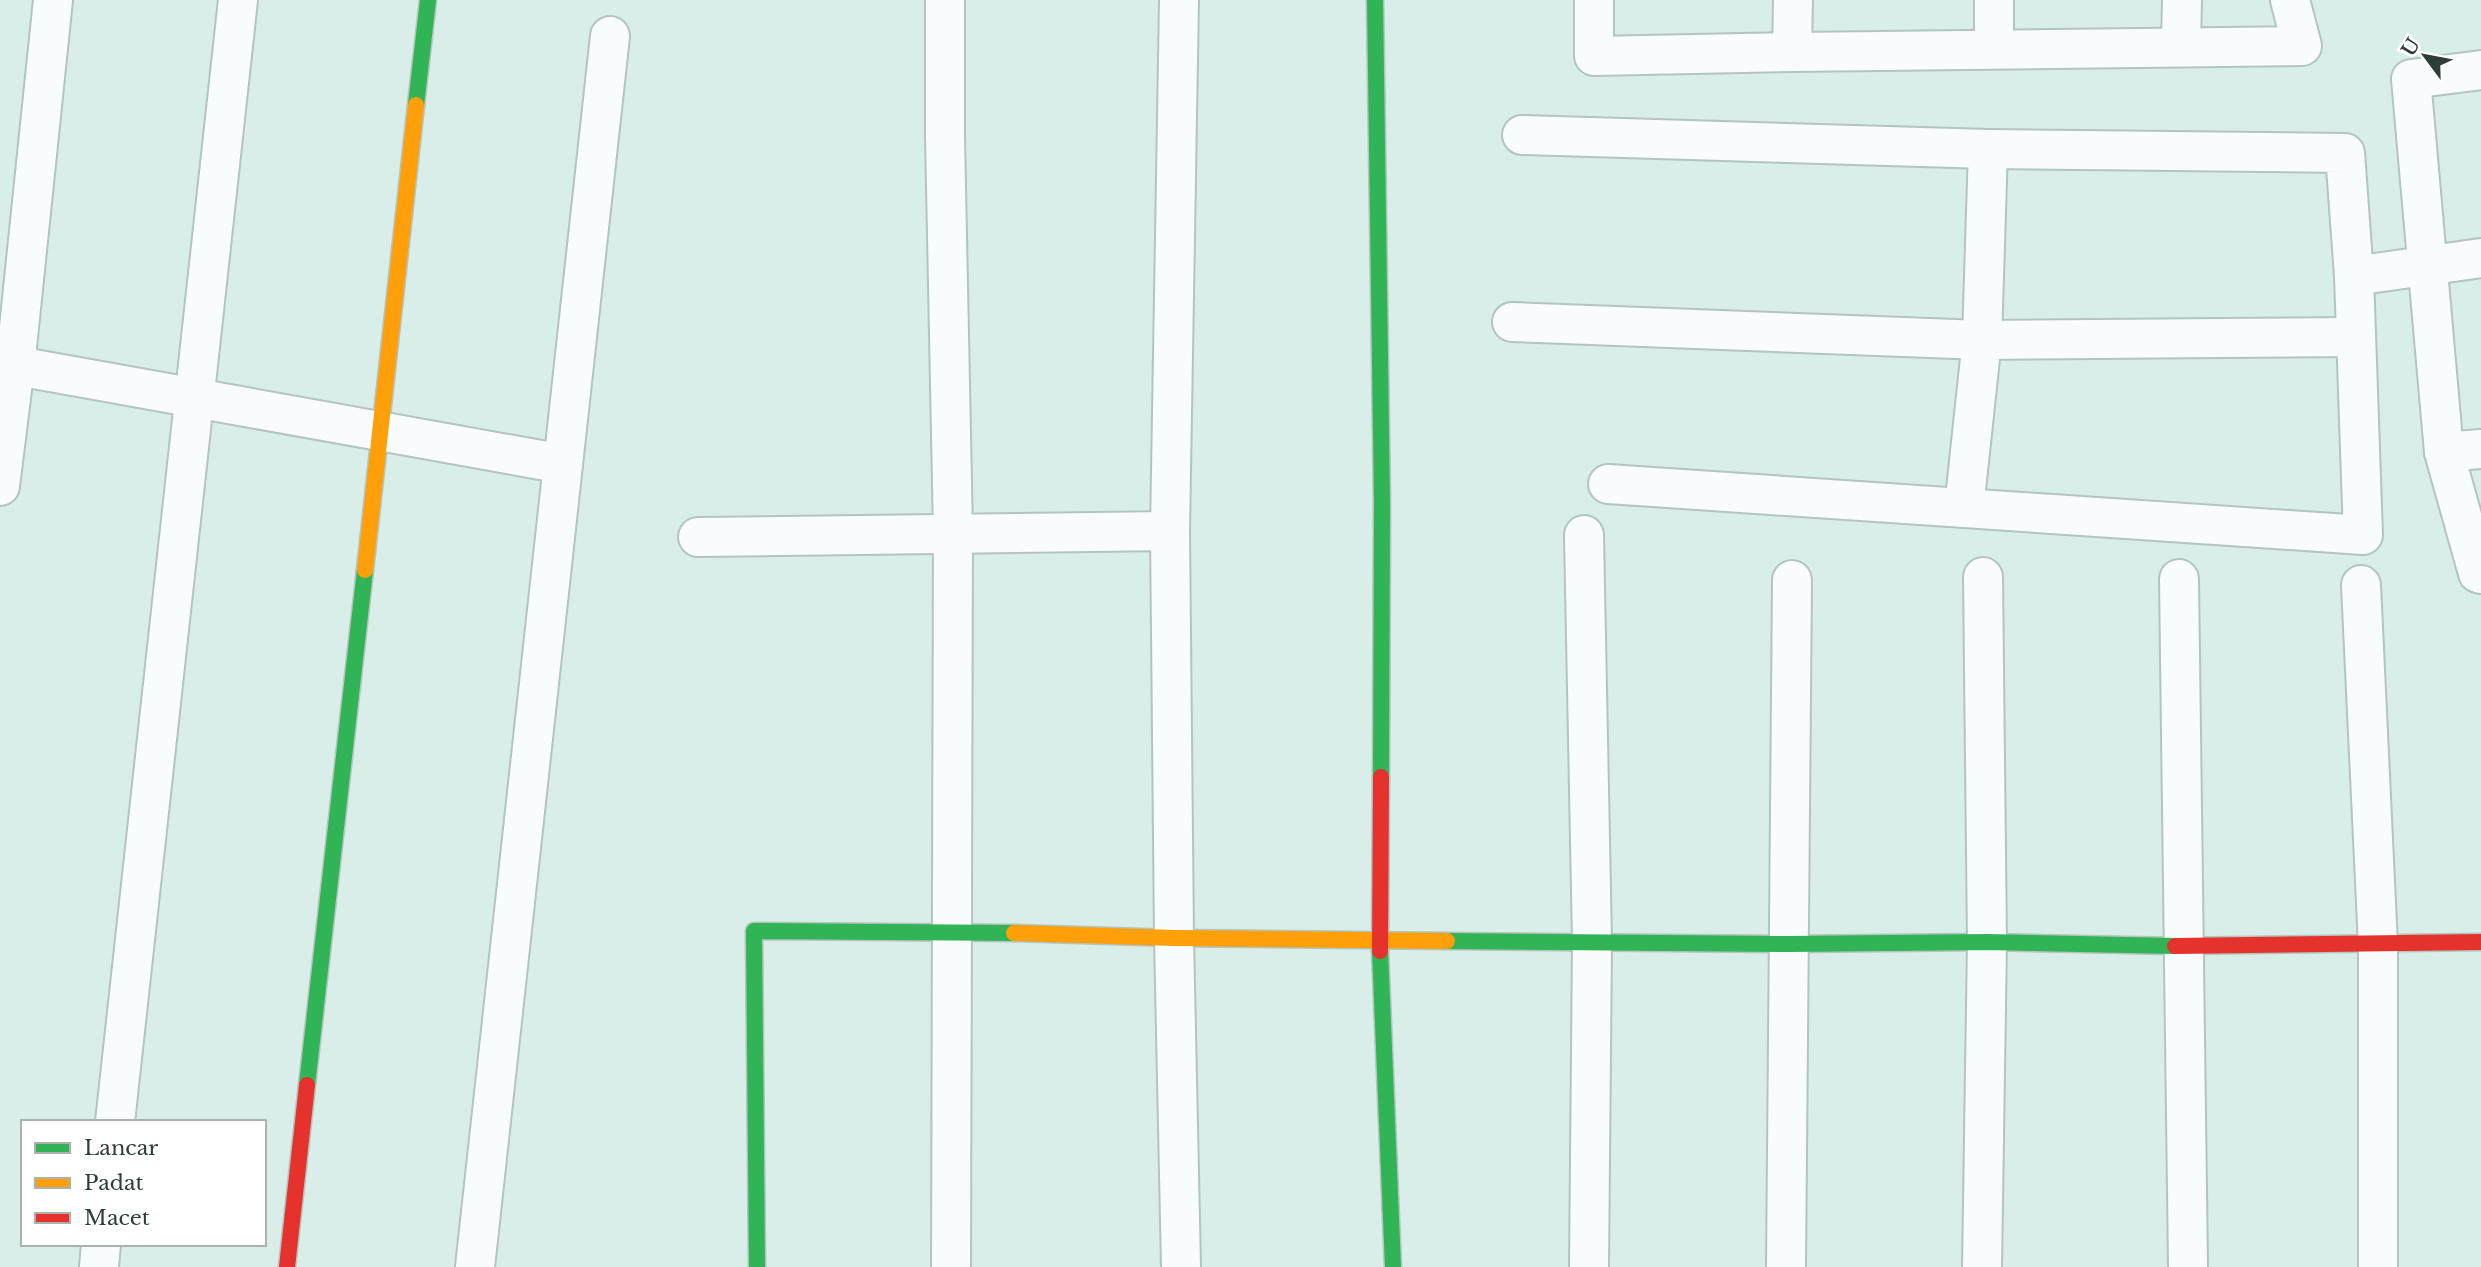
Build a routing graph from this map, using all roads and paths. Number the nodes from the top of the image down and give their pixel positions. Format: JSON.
{"nodes":[{"id":1,"x":53,"y":0,"type":"edge"},
{"id":2,"x":238,"y":0,"type":"edge"},
{"id":3,"x":428,"y":0,"type":"edge"},
{"id":4,"x":945,"y":0,"type":"edge"},
{"id":5,"x":1178,"y":0,"type":"edge"},
{"id":6,"x":1375,"y":0,"type":"edge"},
{"id":7,"x":1594,"y":0,"type":"edge"},
{"id":8,"x":1793,"y":0,"type":"edge"},
{"id":9,"x":1994,"y":0,"type":"edge"},
{"id":10,"x":2182,"y":0,"type":"edge"},
{"id":11,"x":2290,"y":0,"type":"edge"},
{"id":12,"x":610,"y":36,"type":"dead end"},
{"id":13,"x":2181,"y":46,"type":"junction"},
{"id":14,"x":1994,"y":49,"type":"junction"},
{"id":15,"x":1792,"y":51,"type":"junction"},
{"id":16,"x":2481,"y":70,"type":"edge"},
{"id":17,"x":1522,"y":135,"type":"dead end"},
{"id":18,"x":1988,"y":149,"type":"junction"},
{"id":19,"x":2481,"y":258,"type":"edge"},
{"id":20,"x":2426,"y":264,"type":"junction"},
{"id":21,"x":2354,"y":276,"type":"junction"},
{"id":22,"x":1512,"y":322,"type":"dead end"},
{"id":23,"x":2356,"y":337,"type":"junction"},
{"id":24,"x":1982,"y":340,"type":"junction"},
{"id":25,"x":8,"y":365,"type":"edge"},
{"id":26,"x":195,"y":398,"type":"junction"},
{"id":27,"x":380,"y":432,"type":"junction"},
{"id":28,"x":2463,"y":451,"type":"edge"},
{"id":29,"x":563,"y":464,"type":"junction"},
{"id":30,"x":1608,"y":484,"type":"dead end"},
{"id":31,"x":0,"y":486,"type":"edge"},
{"id":32,"x":1964,"y":508,"type":"junction"},
{"id":33,"x":1170,"y":531,"type":"junction"},
{"id":34,"x":953,"y":533,"type":"junction"},
{"id":35,"x":1584,"y":535,"type":"dead end"},
{"id":36,"x":698,"y":537,"type":"dead end"},
{"id":37,"x":2481,"y":574,"type":"edge"},
{"id":38,"x":1983,"y":577,"type":"dead end"},
{"id":39,"x":2179,"y":579,"type":"dead end"},
{"id":40,"x":1792,"y":580,"type":"dead end"},
{"id":41,"x":2361,"y":585,"type":"dead end"},
{"id":42,"x":951,"y":931,"type":"junction"},
{"id":43,"x":1174,"y":938,"type":"junction"},
{"id":44,"x":1380,"y":940,"type":"junction"},
{"id":45,"x":1592,"y":942,"type":"junction"},
{"id":46,"x":1987,"y":942,"type":"junction"},
{"id":47,"x":2481,"y":942,"type":"edge"},
{"id":48,"x":1789,"y":944,"type":"junction"},
{"id":49,"x":2378,"y":945,"type":"junction"},
{"id":50,"x":2185,"y":946,"type":"junction"},
{"id":51,"x":115,"y":1120,"type":"edge"},
{"id":52,"x":102,"y":1246,"type":"edge"},
{"id":53,"x":99,"y":1267,"type":"edge"},
{"id":54,"x":288,"y":1267,"type":"edge"},
{"id":55,"x":475,"y":1267,"type":"edge"},
{"id":56,"x":757,"y":1267,"type":"edge"},
{"id":57,"x":951,"y":1267,"type":"edge"},
{"id":58,"x":1181,"y":1267,"type":"edge"},
{"id":59,"x":1393,"y":1267,"type":"edge"},
{"id":60,"x":1589,"y":1267,"type":"edge"},
{"id":61,"x":1786,"y":1267,"type":"edge"},
{"id":62,"x":1982,"y":1267,"type":"edge"},
{"id":63,"x":2188,"y":1267,"type":"edge"},
{"id":64,"x":2378,"y":1267,"type":"edge"}],
"edges":[{"from":1,"to":25,"type":"street"},
{"from":2,"to":26,"type":"street"},
{"from":3,"to":27,"type":"street"},
{"from":4,"to":34,"type":"street"},
{"from":5,"to":33,"type":"street"},
{"from":6,"to":44,"type":"street"},
{"from":7,"to":15,"type":"street"},
{"from":8,"to":15,"type":"street"},
{"from":9,"to":14,"type":"street"},
{"from":10,"to":13,"type":"street"},
{"from":11,"to":13,"type":"street"},
{"from":12,"to":29,"type":"street"},
{"from":13,"to":14,"type":"street"},
{"from":14,"to":15,"type":"street"},
{"from":16,"to":20,"type":"street"},
{"from":17,"to":18,"type":"street"},
{"from":18,"to":21,"type":"street"},
{"from":18,"to":24,"type":"street"},
{"from":19,"to":20,"type":"street"},
{"from":20,"to":21,"type":"street"},
{"from":20,"to":28,"type":"street"},
{"from":21,"to":23,"type":"street"},
{"from":22,"to":24,"type":"street"},
{"from":23,"to":24,"type":"street"},
{"from":23,"to":32,"type":"street"},
{"from":24,"to":32,"type":"street"},
{"from":25,"to":26,"type":"street"},
{"from":25,"to":31,"type":"street"},
{"from":26,"to":27,"type":"street"},
{"from":26,"to":51,"type":"street"},
{"from":27,"to":29,"type":"street"},
{"from":27,"to":54,"type":"street"},
{"from":28,"to":37,"type":"street"},
{"from":29,"to":55,"type":"street"},
{"from":30,"to":32,"type":"street"},
{"from":33,"to":34,"type":"street"},
{"from":33,"to":43,"type":"street"},
{"from":34,"to":36,"type":"street"},
{"from":34,"to":42,"type":"street"},
{"from":35,"to":45,"type":"street"},
{"from":38,"to":46,"type":"street"},
{"from":39,"to":50,"type":"street"},
{"from":40,"to":48,"type":"street"},
{"from":41,"to":49,"type":"street"},
{"from":42,"to":43,"type":"street"},
{"from":42,"to":56,"type":"street"},
{"from":42,"to":57,"type":"street"},
{"from":43,"to":44,"type":"street"},
{"from":43,"to":58,"type":"street"},
{"from":44,"to":45,"type":"street"},
{"from":44,"to":59,"type":"street"},
{"from":45,"to":48,"type":"street"},
{"from":45,"to":60,"type":"street"},
{"from":46,"to":48,"type":"street"},
{"from":46,"to":50,"type":"street"},
{"from":46,"to":62,"type":"street"},
{"from":47,"to":49,"type":"street"},
{"from":48,"to":61,"type":"street"},
{"from":49,"to":50,"type":"street"},
{"from":49,"to":64,"type":"street"},
{"from":50,"to":63,"type":"street"},
{"from":52,"to":53,"type":"street"}]}
